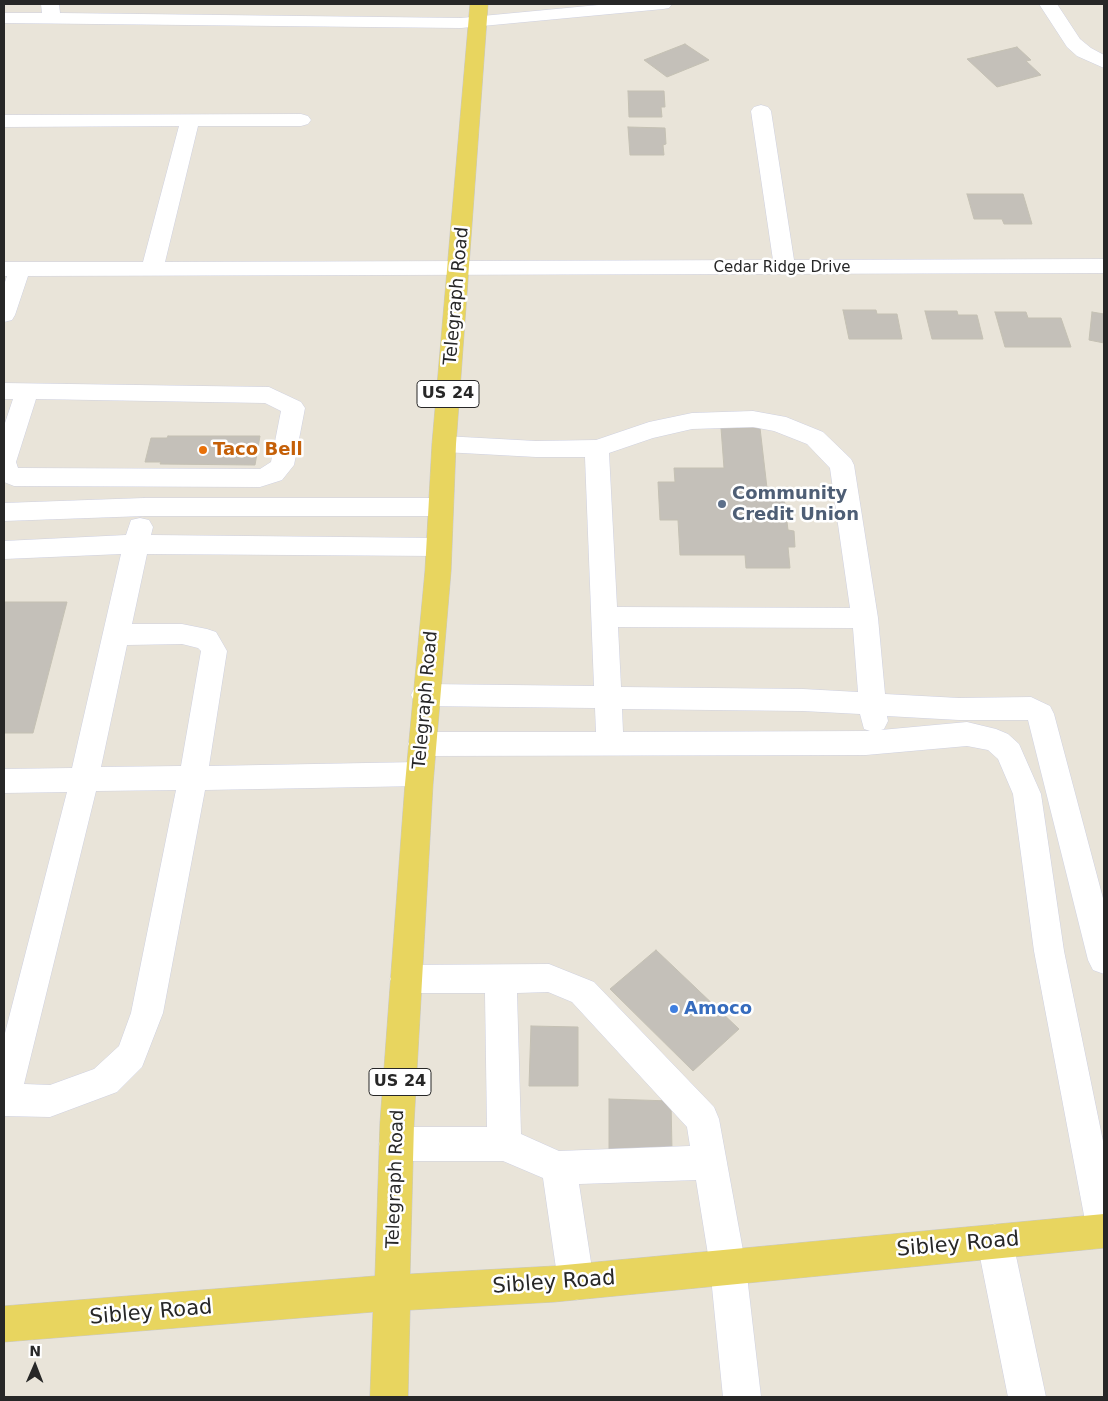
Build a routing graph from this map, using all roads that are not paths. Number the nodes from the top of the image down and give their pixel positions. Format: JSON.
{"nodes":[{"id":1,"x":663,"y":4,"type":"edge"},
{"id":2,"x":1048,"y":4,"type":"edge"},
{"id":3,"x":51,"y":11,"type":"edge"},
{"id":4,"x":479,"y":13,"type":"edge"},
{"id":5,"x":4,"y":18,"type":"edge"},
{"id":6,"x":1104,"y":62,"type":"edge"},
{"id":7,"x":761,"y":111,"type":"dead end"},
{"id":8,"x":190,"y":120,"type":"junction"},
{"id":9,"x":301,"y":120,"type":"dead end"},
{"id":10,"x":4,"y":121,"type":"edge"},
{"id":11,"x":1104,"y":266,"type":"edge"},
{"id":12,"x":459,"y":268,"type":"junction"},
{"id":13,"x":785,"y":268,"type":"junction"},
{"id":14,"x":12,"y":269,"type":"edge"},
{"id":15,"x":152,"y":269,"type":"junction"},
{"id":16,"x":4,"y":315,"type":"edge"},
{"id":17,"x":4,"y":392,"type":"edge"},
{"id":18,"x":27,"y":392,"type":"junction"},
{"id":19,"x":444,"y":444,"type":"junction"},
{"id":20,"x":597,"y":448,"type":"junction"},
{"id":21,"x":4,"y":462,"type":"edge"},
{"id":22,"x":144,"y":507,"type":"junction"},
{"id":23,"x":440,"y":507,"type":"junction"},
{"id":24,"x":4,"y":512,"type":"edge"},
{"id":25,"x":136,"y":544,"type":"junction"},
{"id":26,"x":438,"y":547,"type":"junction"},
{"id":27,"x":4,"y":550,"type":"edge"},
{"id":28,"x":604,"y":617,"type":"junction"},
{"id":29,"x":865,"y":618,"type":"junction"},
{"id":30,"x":116,"y":635,"type":"junction"},
{"id":31,"x":426,"y":695,"type":"junction"},
{"id":32,"x":608,"y":697,"type":"junction"},
{"id":33,"x":873,"y":704,"type":"junction"},
{"id":34,"x":876,"y":741,"type":"junction"},
{"id":35,"x":610,"y":743,"type":"junction"},
{"id":36,"x":421,"y":759,"type":"junction"},
{"id":37,"x":193,"y":778,"type":"junction"},
{"id":38,"x":84,"y":780,"type":"junction"},
{"id":39,"x":4,"y":781,"type":"edge"},
{"id":40,"x":1104,"y":960,"type":"edge"},
{"id":41,"x":406,"y":978,"type":"junction"},
{"id":42,"x":501,"y":978,"type":"junction"},
{"id":43,"x":4,"y":1100,"type":"edge"},
{"id":44,"x":396,"y":1144,"type":"junction"},
{"id":45,"x":504,"y":1144,"type":"junction"},
{"id":46,"x":710,"y":1162,"type":"junction"},
{"id":47,"x":559,"y":1168,"type":"junction"},
{"id":48,"x":1104,"y":1231,"type":"edge"},
{"id":49,"x":995,"y":1242,"type":"junction"},
{"id":50,"x":728,"y":1267,"type":"junction"},
{"id":51,"x":576,"y":1282,"type":"junction"},
{"id":52,"x":392,"y":1293,"type":"junction"},
{"id":53,"x":4,"y":1324,"type":"edge"},
{"id":54,"x":389,"y":1397,"type":"edge"},
{"id":55,"x":742,"y":1397,"type":"edge"},
{"id":56,"x":1028,"y":1397,"type":"edge"}],
"edges":[{"from":1,"to":4,"type":"street"},
{"from":2,"to":6,"type":"street"},
{"from":3,"to":4,"type":"street"},
{"from":3,"to":5,"type":"street"},
{"from":4,"to":12,"type":"main road","name":"Telegraph Road","number":"US 24"},
{"from":7,"to":13,"type":"street"},
{"from":8,"to":9,"type":"street"},
{"from":8,"to":10,"type":"street"},
{"from":8,"to":15,"type":"street"},
{"from":11,"to":13,"type":"street","name":"Cedar Ridge Drive"},
{"from":12,"to":13,"type":"street","name":"Cedar Ridge Drive"},
{"from":12,"to":15,"type":"street","name":"Cedar Ridge Drive"},
{"from":12,"to":19,"type":"main road","name":"Telegraph Road","number":"US 24"},
{"from":14,"to":15,"type":"street","name":"Cedar Ridge Drive"},
{"from":14,"to":16,"type":"street"},
{"from":17,"to":18,"type":"street"},
{"from":18,"to":21,"type":"street"},
{"from":18,"to":21,"type":"street"},
{"from":19,"to":20,"type":"street"},
{"from":19,"to":23,"type":"main road","name":"Telegraph Road","number":"US 24"},
{"from":20,"to":28,"type":"street"},
{"from":20,"to":29,"type":"street"},
{"from":22,"to":23,"type":"street"},
{"from":22,"to":24,"type":"street"},
{"from":22,"to":25,"type":"street"},
{"from":23,"to":26,"type":"main road","name":"Telegraph Road","number":"US 24"},
{"from":25,"to":26,"type":"street"},
{"from":25,"to":27,"type":"street"},
{"from":25,"to":30,"type":"street"},
{"from":26,"to":31,"type":"main road","name":"Telegraph Road","number":"US 24"},
{"from":28,"to":29,"type":"street"},
{"from":28,"to":32,"type":"street"},
{"from":29,"to":33,"type":"street"},
{"from":30,"to":37,"type":"street"},
{"from":30,"to":38,"type":"street"},
{"from":31,"to":32,"type":"street"},
{"from":31,"to":36,"type":"main road","name":"Telegraph Road","number":"US 24"},
{"from":32,"to":33,"type":"street"},
{"from":32,"to":35,"type":"street"},
{"from":33,"to":34,"type":"street"},
{"from":33,"to":40,"type":"street"},
{"from":34,"to":35,"type":"street"},
{"from":34,"to":48,"type":"street"},
{"from":35,"to":36,"type":"street"},
{"from":36,"to":37,"type":"street"},
{"from":36,"to":41,"type":"main road","name":"Telegraph Road","number":"US 24"},
{"from":37,"to":38,"type":"street"},
{"from":37,"to":43,"type":"street"},
{"from":38,"to":39,"type":"street"},
{"from":38,"to":43,"type":"street"},
{"from":41,"to":42,"type":"street"},
{"from":41,"to":44,"type":"main road","name":"Telegraph Road","number":"US 24"},
{"from":42,"to":45,"type":"street"},
{"from":42,"to":46,"type":"street"},
{"from":44,"to":45,"type":"street"},
{"from":44,"to":52,"type":"main road","name":"Telegraph Road","number":"US 24"},
{"from":45,"to":47,"type":"street"},
{"from":46,"to":47,"type":"street"},
{"from":46,"to":50,"type":"street"},
{"from":47,"to":51,"type":"street"},
{"from":48,"to":49,"type":"main road","name":"Sibley Road"},
{"from":49,"to":50,"type":"main road","name":"Sibley Road"},
{"from":49,"to":56,"type":"street"},
{"from":50,"to":51,"type":"main road","name":"Sibley Road"},
{"from":50,"to":55,"type":"street"},
{"from":51,"to":52,"type":"main road","name":"Sibley Road"},
{"from":52,"to":53,"type":"main road","name":"Sibley Road"},
{"from":52,"to":54,"type":"main road","name":"Telegraph Road","number":"US 24"}]}
